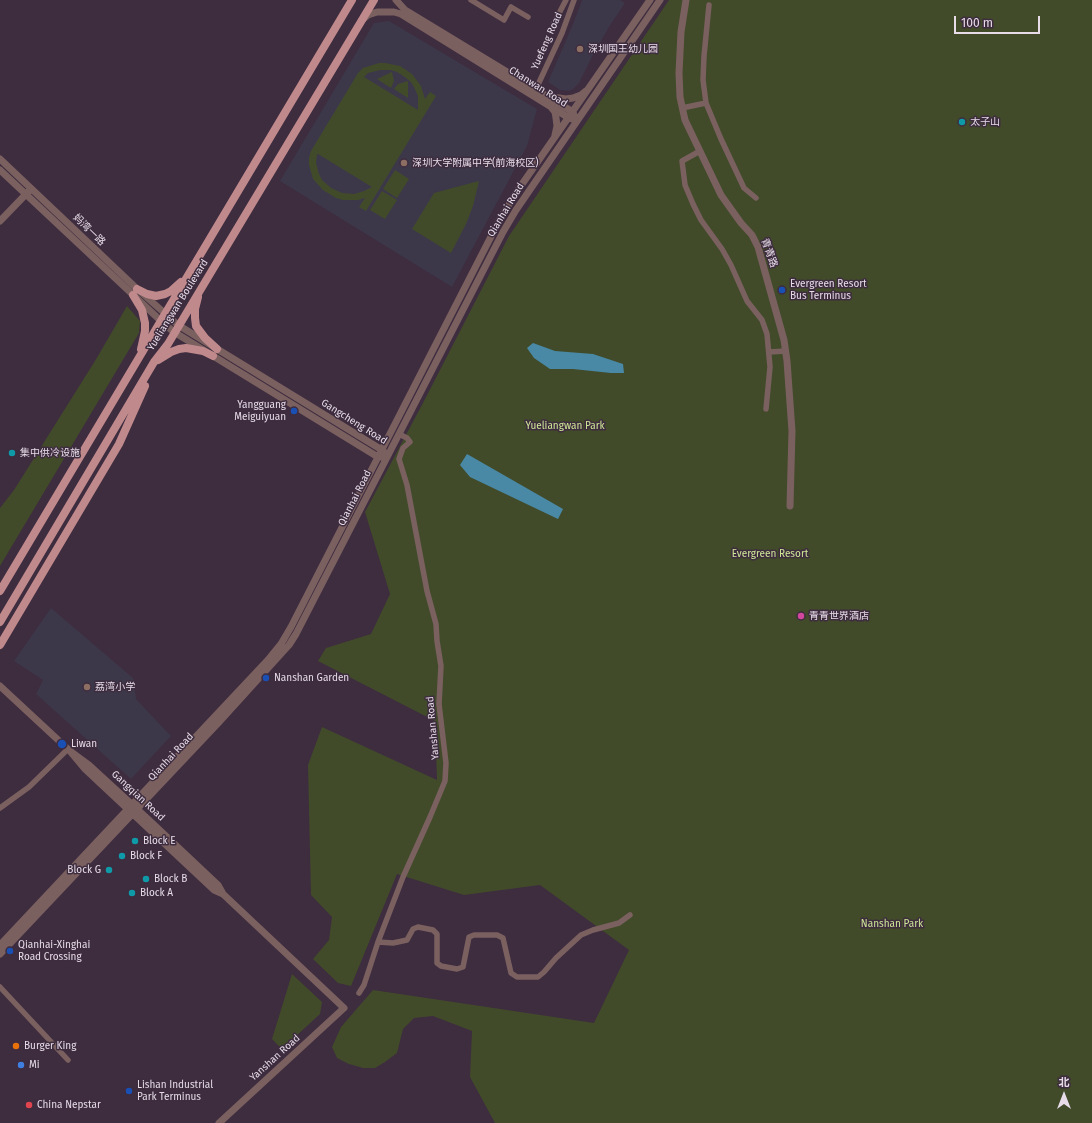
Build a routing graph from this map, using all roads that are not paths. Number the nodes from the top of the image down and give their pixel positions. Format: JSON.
{"nodes":[{"id":1,"x":374,"y":0,"type":"edge"},
{"id":2,"x":396,"y":0,"type":"edge"},
{"id":3,"x":471,"y":0,"type":"edge"},
{"id":4,"x":567,"y":0,"type":"edge"},
{"id":5,"x":650,"y":0,"type":"edge"},
{"id":6,"x":660,"y":0,"type":"edge"},
{"id":7,"x":686,"y":0,"type":"edge"},
{"id":8,"x":350,"y":2,"type":"edge"},
{"id":9,"x":574,"y":2,"type":"edge"},
{"id":10,"x":709,"y":5,"type":"dead end"},
{"id":11,"x":528,"y":16,"type":"dead end"},
{"id":12,"x":361,"y":21,"type":"junction"},
{"id":13,"x":553,"y":25,"type":"dead end"},
{"id":14,"x":589,"y":88,"type":"junction"},
{"id":15,"x":536,"y":89,"type":"junction"},
{"id":16,"x":548,"y":96,"type":"junction"},
{"id":17,"x":706,"y":103,"type":"junction"},
{"id":18,"x":551,"y":107,"type":"junction"},
{"id":19,"x":682,"y":108,"type":"junction"},
{"id":20,"x":571,"y":115,"type":"junction"},
{"id":21,"x":578,"y":120,"type":"junction"},
{"id":22,"x":553,"y":140,"type":"junction"},
{"id":23,"x":700,"y":151,"type":"junction"},
{"id":24,"x":0,"y":159,"type":"edge"},
{"id":25,"x":0,"y":170,"type":"edge"},
{"id":26,"x":28,"y":191,"type":"junction"},
{"id":27,"x":756,"y":198,"type":"dead end"},
{"id":28,"x":0,"y":221,"type":"edge"},
{"id":29,"x":188,"y":275,"type":"junction"},
{"id":30,"x":202,"y":286,"type":"junction"},
{"id":31,"x":135,"y":292,"type":"junction"},
{"id":32,"x":163,"y":318,"type":"junction"},
{"id":33,"x":176,"y":329,"type":"junction"},
{"id":34,"x":786,"y":351,"type":"junction"},
{"id":35,"x":769,"y":352,"type":"junction"},
{"id":36,"x":215,"y":353,"type":"junction"},
{"id":37,"x":137,"y":361,"type":"junction"},
{"id":38,"x":152,"y":366,"type":"junction"},
{"id":39,"x":766,"y":409,"type":"dead end"},
{"id":40,"x":399,"y":434,"type":"junction"},
{"id":41,"x":382,"y":450,"type":"junction"},
{"id":42,"x":378,"y":457,"type":"junction"},
{"id":43,"x":387,"y":458,"type":"junction"},
{"id":44,"x":790,"y":506,"type":"dead end"},
{"id":45,"x":0,"y":591,"type":"edge"},
{"id":46,"x":0,"y":622,"type":"edge"},
{"id":47,"x":0,"y":645,"type":"edge"},
{"id":48,"x":0,"y":686,"type":"edge"},
{"id":49,"x":69,"y":750,"type":"junction"},
{"id":50,"x":0,"y":808,"type":"edge"},
{"id":51,"x":132,"y":809,"type":"junction"},
{"id":52,"x":630,"y":915,"type":"dead end"},
{"id":53,"x":378,"y":942,"type":"junction"},
{"id":54,"x":0,"y":945,"type":"edge"},
{"id":55,"x":0,"y":954,"type":"edge"},
{"id":56,"x":0,"y":988,"type":"edge"},
{"id":57,"x":359,"y":993,"type":"dead end"},
{"id":58,"x":344,"y":1008,"type":"joint"},
{"id":59,"x":68,"y":1060,"type":"dead end"},
{"id":60,"x":219,"y":1123,"type":"edge"}],
"edges":[{"from":1,"to":12,"type":"main road","name":"Yueliangwan Boulevard"},
{"from":2,"to":15,"type":"street","name":"Chanwan Road"},
{"from":3,"to":11,"type":"street"},
{"from":4,"to":9,"type":"street"},
{"from":4,"to":13,"type":"street"},
{"from":5,"to":14,"type":"street","name":"Qianhai Road"},
{"from":6,"to":21,"type":"street","name":"Qianhai Road"},
{"from":7,"to":19,"type":"street","name":"青青路"},
{"from":8,"to":29,"type":"main road","name":"Yueliangwan Boulevard"},
{"from":9,"to":15,"type":"street","name":"Yuefeng Road"},
{"from":10,"to":17,"type":"street"},
{"from":12,"to":18,"type":"street","name":"Chanwan Road"},
{"from":12,"to":30,"type":"main road","name":"Yueliangwan Boulevard"},
{"from":14,"to":16,"type":"street"},
{"from":14,"to":20,"type":"street","name":"Qianhai Road"},
{"from":15,"to":16,"type":"street","name":"Chanwan Road"},
{"from":16,"to":20,"type":"street","name":"Chanwan Road"},
{"from":17,"to":19,"type":"street"},
{"from":17,"to":27,"type":"street"},
{"from":18,"to":20,"type":"street","name":"Chanwan Road"},
{"from":18,"to":22,"type":"street"},
{"from":19,"to":23,"type":"street","name":"青青路"},
{"from":20,"to":21,"type":"street","name":"Chanwan Road"},
{"from":20,"to":22,"type":"street","name":"Qianhai Road"},
{"from":21,"to":40,"type":"street","name":"Qianhai Road"},
{"from":22,"to":41,"type":"street","name":"Qianhai Road"},
{"from":23,"to":34,"type":"street","name":"青青路"},
{"from":23,"to":35,"type":"street"},
{"from":24,"to":26,"type":"street","name":"妈湾一路"},
{"from":25,"to":26,"type":"street","name":"妈湾一路"},
{"from":26,"to":28,"type":"street"},
{"from":26,"to":31,"type":"street","name":"妈湾一路"},
{"from":29,"to":31,"type":"main road"},
{"from":29,"to":32,"type":"main road","name":"Yueliangwan Boulevard"},
{"from":30,"to":33,"type":"main road","name":"Yueliangwan Boulevard"},
{"from":30,"to":36,"type":"main road"},
{"from":31,"to":32,"type":"street","name":"妈湾一路"},
{"from":31,"to":37,"type":"main road"},
{"from":32,"to":33,"type":"street","name":"Gangcheng Road"},
{"from":32,"to":37,"type":"main road","name":"Yueliangwan Boulevard"},
{"from":33,"to":36,"type":"street","name":"Gangcheng Road"},
{"from":33,"to":38,"type":"main road","name":"Yueliangwan Boulevard"},
{"from":34,"to":35,"type":"street"},
{"from":34,"to":44,"type":"street","name":"青青路"},
{"from":35,"to":39,"type":"street"},
{"from":36,"to":38,"type":"main road"},
{"from":36,"to":41,"type":"street","name":"Gangcheng Road"},
{"from":36,"to":42,"type":"street","name":"Gangcheng Road"},
{"from":37,"to":45,"type":"main road","name":"Yueliangwan Boulevard"},
{"from":38,"to":46,"type":"main road","name":"Yueliangwan Boulevard"},
{"from":38,"to":47,"type":"main road"},
{"from":40,"to":43,"type":"street","name":"Qianhai Road"},
{"from":40,"to":53,"type":"street","name":"Yanshan Road"},
{"from":41,"to":42,"type":"street","name":"Qianhai Road"},
{"from":41,"to":43,"type":"street","name":"Gangcheng Road"},
{"from":42,"to":43,"type":"street","name":"Gangcheng Road"},
{"from":42,"to":51,"type":"street","name":"Qianhai Road"},
{"from":43,"to":51,"type":"street","name":"Qianhai Road"},
{"from":48,"to":49,"type":"street","name":"Gangqian Road"},
{"from":49,"to":50,"type":"street"},
{"from":49,"to":51,"type":"street","name":"Gangqian Road"},
{"from":51,"to":54,"type":"street","name":"Qianhai Road"},
{"from":51,"to":55,"type":"street","name":"Qianhai Road"},
{"from":51,"to":58,"type":"street","name":"Gangqian Road"},
{"from":52,"to":53,"type":"street"},
{"from":53,"to":57,"type":"street","name":"Yanshan Road"},
{"from":56,"to":59,"type":"street"},
{"from":58,"to":60,"type":"street","name":"Yanshan Road"}]}
